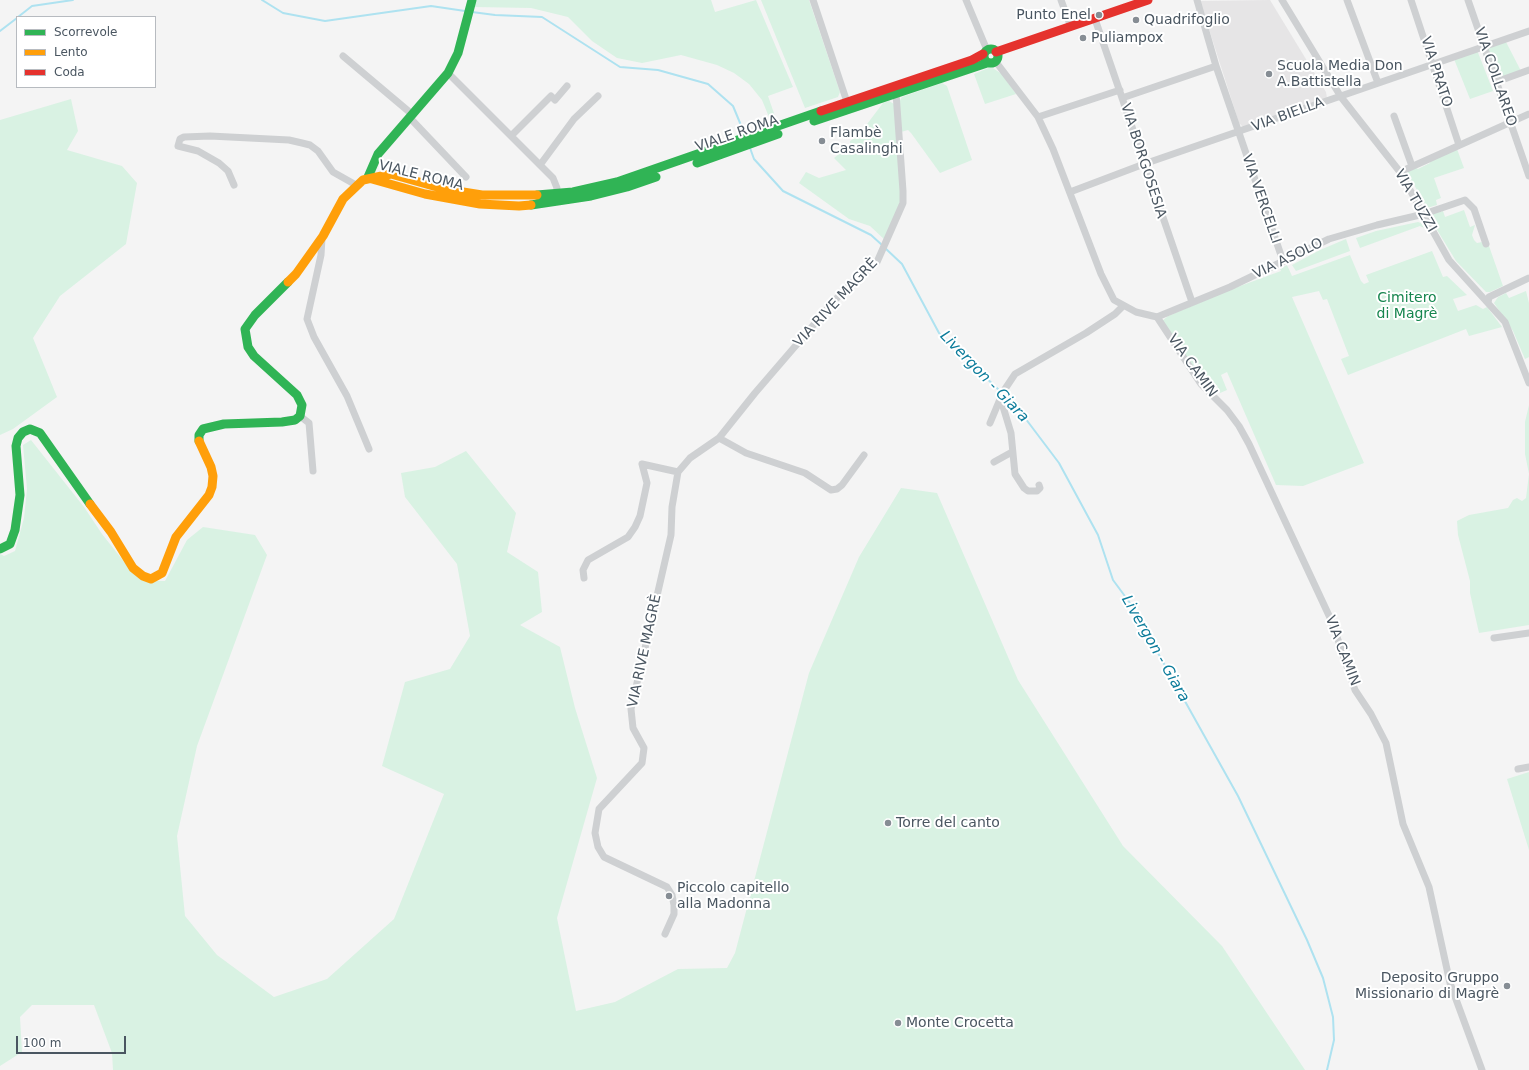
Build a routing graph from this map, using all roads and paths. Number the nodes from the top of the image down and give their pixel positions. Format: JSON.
{"nodes":[{"id":1,"x":813,"y":0,"type":"edge"},
{"id":2,"x":966,"y":0,"type":"edge"},
{"id":3,"x":1061,"y":0,"type":"edge"},
{"id":4,"x":1148,"y":0,"type":"edge"},
{"id":5,"x":1197,"y":0,"type":"edge"},
{"id":6,"x":1282,"y":0,"type":"edge"},
{"id":7,"x":1346,"y":0,"type":"edge"},
{"id":8,"x":1412,"y":0,"type":"edge"},
{"id":9,"x":1468,"y":0,"type":"edge"},
{"id":10,"x":471,"y":3,"type":"edge"},
{"id":11,"x":1096,"y":19,"type":"junction"},
{"id":12,"x":1071,"y":27,"type":"junction"},
{"id":13,"x":1529,"y":31,"type":"edge"},
{"id":14,"x":1484,"y":46,"type":"junction"},
{"id":15,"x":344,"y":56,"type":"dead end"},
{"id":16,"x":988,"y":57,"type":"junction"},
{"id":17,"x":1434,"y":65,"type":"junction"},
{"id":18,"x":1216,"y":66,"type":"junction"},
{"id":19,"x":1529,"y":70,"type":"edge"},
{"id":20,"x":448,"y":74,"type":"junction"},
{"id":21,"x":1496,"y":82,"type":"junction"},
{"id":22,"x":1378,"y":83,"type":"junction"},
{"id":23,"x":567,"y":86,"type":"dead end"},
{"id":24,"x":894,"y":90,"type":"junction"},
{"id":25,"x":1121,"y":94,"type":"junction"},
{"id":26,"x":598,"y":96,"type":"dead end"},
{"id":27,"x":1341,"y":97,"type":"junction"},
{"id":28,"x":848,"y":105,"type":"junction"},
{"id":29,"x":1529,"y":114,"type":"edge"},
{"id":30,"x":411,"y":116,"type":"junction"},
{"id":31,"x":1394,"y":116,"type":"dead end"},
{"id":32,"x":1038,"y":117,"type":"junction"},
{"id":33,"x":1511,"y":123,"type":"junction"},
{"id":34,"x":1238,"y":132,"type":"junction"},
{"id":35,"x":512,"y":136,"type":"junction"},
{"id":36,"x":1459,"y":145,"type":"junction"},
{"id":37,"x":694,"y":160,"type":"junction"},
{"id":38,"x":1144,"y":164,"type":"junction"},
{"id":39,"x":540,"y":165,"type":"junction"},
{"id":40,"x":1412,"y":166,"type":"junction"},
{"id":41,"x":1400,"y":172,"type":"junction"},
{"id":42,"x":1529,"y":176,"type":"edge"},
{"id":43,"x":466,"y":177,"type":"dead end"},
{"id":44,"x":368,"y":178,"type":"junction"},
{"id":45,"x":234,"y":185,"type":"dead end"},
{"id":46,"x":356,"y":185,"type":"junction"},
{"id":47,"x":1070,"y":192,"type":"junction"},
{"id":48,"x":556,"y":194,"type":"junction"},
{"id":49,"x":1424,"y":214,"type":"junction"},
{"id":50,"x":323,"y":236,"type":"junction"},
{"id":51,"x":1486,"y":244,"type":"dead end"},
{"id":52,"x":1283,"y":261,"type":"junction"},
{"id":53,"x":1529,"y":278,"type":"edge"},
{"id":54,"x":1192,"y":302,"type":"junction"},
{"id":55,"x":1488,"y":303,"type":"junction"},
{"id":56,"x":1123,"y":306,"type":"junction"},
{"id":57,"x":1157,"y":317,"type":"junction"},
{"id":58,"x":1528,"y":380,"type":"edge"},
{"id":59,"x":1000,"y":398,"type":"junction"},
{"id":60,"x":300,"y":416,"type":"junction"},
{"id":61,"x":990,"y":423,"type":"dead end"},
{"id":62,"x":719,"y":438,"type":"junction"},
{"id":63,"x":369,"y":449,"type":"dead end"},
{"id":64,"x":1012,"y":452,"type":"junction"},
{"id":65,"x":864,"y":455,"type":"dead end"},
{"id":66,"x":994,"y":462,"type":"dead end"},
{"id":67,"x":313,"y":471,"type":"dead end"},
{"id":68,"x":678,"y":472,"type":"junction"},
{"id":69,"x":1040,"y":485,"type":"dead end"},
{"id":70,"x":0,"y":549,"type":"edge"},
{"id":71,"x":584,"y":578,"type":"dead end"},
{"id":72,"x":1529,"y":633,"type":"edge"},
{"id":73,"x":1494,"y":638,"type":"dead end"},
{"id":74,"x":1529,"y":767,"type":"edge"},
{"id":75,"x":1518,"y":769,"type":"dead end"},
{"id":76,"x":665,"y":934,"type":"dead end"},
{"id":77,"x":1482,"y":1070,"type":"edge"}],
"edges":[{"from":1,"to":28,"type":"street"},
{"from":2,"to":16,"type":"street"},
{"from":3,"to":12,"type":"street"},
{"from":4,"to":11,"type":"main road"},
{"from":5,"to":18,"type":"street","name":"VIA VERCELLI"},
{"from":6,"to":27,"type":"street","name":"VIA TUZZI"},
{"from":7,"to":22,"type":"street"},
{"from":8,"to":17,"type":"street","name":"VIA PRATO"},
{"from":9,"to":14,"type":"street","name":"VIA COLLAREO"},
{"from":10,"to":20,"type":"main road"},
{"from":11,"to":12,"type":"main road"},
{"from":11,"to":25,"type":"street","name":"VIA BORGOSESIA"},
{"from":12,"to":16,"type":"main road"},
{"from":13,"to":14,"type":"street","name":"VIA BIELLA"},
{"from":14,"to":17,"type":"street","name":"VIA BIELLA"},
{"from":14,"to":21,"type":"street","name":"VIA COLLAREO"},
{"from":15,"to":30,"type":"street"},
{"from":16,"to":24,"type":"main road","name":"VIALE ROMA"},
{"from":16,"to":32,"type":"street"},
{"from":17,"to":22,"type":"street","name":"VIA BIELLA"},
{"from":17,"to":36,"type":"street","name":"VIA PRATO"},
{"from":18,"to":25,"type":"street"},
{"from":18,"to":34,"type":"street","name":"VIA VERCELLI"},
{"from":19,"to":21,"type":"street"},
{"from":20,"to":30,"type":"main road"},
{"from":20,"to":35,"type":"street"},
{"from":21,"to":33,"type":"street","name":"VIA COLLAREO"},
{"from":22,"to":27,"type":"street","name":"VIA BIELLA"},
{"from":23,"to":35,"type":"street"},
{"from":24,"to":28,"type":"main road","name":"VIALE ROMA"},
{"from":24,"to":62,"type":"street","name":"VIA RIVE MAGRÈ"},
{"from":25,"to":32,"type":"street"},
{"from":25,"to":38,"type":"street","name":"VIA BORGOSESIA"},
{"from":26,"to":39,"type":"street"},
{"from":27,"to":34,"type":"street","name":"VIA BIELLA"},
{"from":27,"to":41,"type":"street","name":"VIA TUZZI"},
{"from":28,"to":37,"type":"main road","name":"VIALE ROMA"},
{"from":29,"to":33,"type":"street"},
{"from":30,"to":43,"type":"street"},
{"from":30,"to":44,"type":"main road"},
{"from":31,"to":40,"type":"street"},
{"from":32,"to":47,"type":"street"},
{"from":33,"to":36,"type":"street"},
{"from":33,"to":42,"type":"street","name":"VIA COLLAREO"},
{"from":34,"to":38,"type":"street","name":"VIA BIELLA"},
{"from":34,"to":52,"type":"street","name":"VIA VERCELLI"},
{"from":35,"to":39,"type":"street"},
{"from":36,"to":40,"type":"street"},
{"from":37,"to":44,"type":"main road","name":"VIALE ROMA"},
{"from":37,"to":48,"type":"main road","name":"VIALE ROMA"},
{"from":38,"to":47,"type":"street","name":"VIA BIELLA"},
{"from":38,"to":54,"type":"street","name":"VIA BORGOSESIA"},
{"from":39,"to":48,"type":"street"},
{"from":40,"to":41,"type":"street"},
{"from":41,"to":49,"type":"street","name":"VIA TUZZI"},
{"from":44,"to":46,"type":"main road"},
{"from":44,"to":48,"type":"main road","name":"VIALE ROMA"},
{"from":45,"to":46,"type":"street"},
{"from":46,"to":50,"type":"main road"},
{"from":47,"to":56,"type":"street"},
{"from":49,"to":51,"type":"street","name":"VIA ASOLO"},
{"from":49,"to":52,"type":"street","name":"VIA ASOLO"},
{"from":49,"to":55,"type":"street","name":"VIA TUZZI"},
{"from":50,"to":60,"type":"main road"},
{"from":50,"to":63,"type":"street"},
{"from":52,"to":54,"type":"street","name":"VIA ASOLO"},
{"from":53,"to":55,"type":"street"},
{"from":54,"to":57,"type":"street","name":"VIA ASOLO"},
{"from":55,"to":58,"type":"street","name":"VIA TUZZI"},
{"from":56,"to":57,"type":"street"},
{"from":56,"to":59,"type":"street"},
{"from":57,"to":77,"type":"street","name":"VIA CAMIN"},
{"from":59,"to":61,"type":"street"},
{"from":59,"to":64,"type":"street"},
{"from":60,"to":67,"type":"street"},
{"from":60,"to":70,"type":"main road"},
{"from":62,"to":65,"type":"street"},
{"from":62,"to":68,"type":"street","name":"VIA RIVE MAGRÈ"},
{"from":64,"to":66,"type":"street"},
{"from":64,"to":69,"type":"street"},
{"from":68,"to":71,"type":"street"},
{"from":68,"to":76,"type":"street","name":"VIA RIVE MAGRÈ"},
{"from":72,"to":73,"type":"street"},
{"from":74,"to":75,"type":"street"}]}
